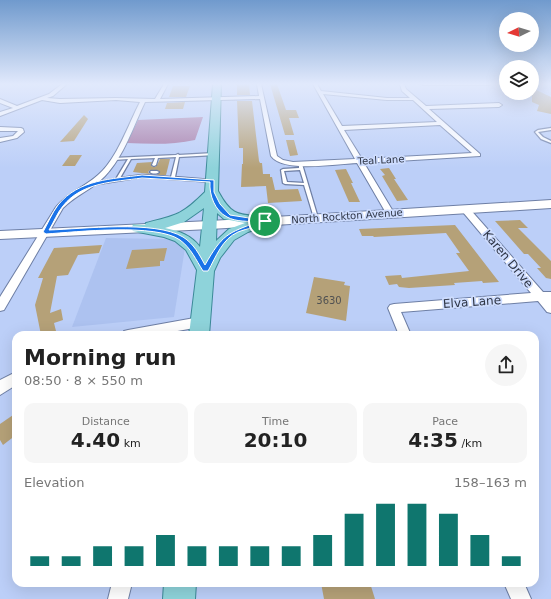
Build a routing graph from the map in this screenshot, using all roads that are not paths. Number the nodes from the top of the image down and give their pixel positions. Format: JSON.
{"nodes":[{"id":1,"x":138,"y":112,"type":"edge"},
{"id":2,"x":216,"y":112,"type":"edge"},
{"id":3,"x":265,"y":112,"type":"edge"},
{"id":4,"x":332,"y":112,"type":"edge"},
{"id":5,"x":429,"y":112,"type":"edge"},
{"id":6,"x":443,"y":124,"type":"junction"},
{"id":7,"x":341,"y":128,"type":"junction"},
{"id":8,"x":551,"y":129,"type":"edge"},
{"id":9,"x":0,"y":130,"type":"edge"},
{"id":10,"x":0,"y":140,"type":"edge"},
{"id":11,"x":551,"y":142,"type":"edge"},
{"id":12,"x":214,"y":154,"type":"junction"},
{"id":13,"x":157,"y":156,"type":"junction"},
{"id":14,"x":178,"y":156,"type":"junction"},
{"id":15,"x":130,"y":158,"type":"junction"},
{"id":16,"x":114,"y":159,"type":"junction"},
{"id":17,"x":177,"y":160,"type":"junction"},
{"id":18,"x":170,"y":161,"type":"dead end"},
{"id":19,"x":359,"y":161,"type":"junction"},
{"id":20,"x":169,"y":166,"type":"dead end"},
{"id":21,"x":176,"y":166,"type":"junction"},
{"id":22,"x":301,"y":166,"type":"junction"},
{"id":23,"x":154,"y":168,"type":"junction"},
{"id":24,"x":167,"y":171,"type":"dead end"},
{"id":25,"x":174,"y":171,"type":"junction"},
{"id":26,"x":173,"y":178,"type":"junction"},
{"id":27,"x":118,"y":179,"type":"junction"},
{"id":28,"x":90,"y":184,"type":"junction"},
{"id":29,"x":306,"y":184,"type":"junction"},
{"id":30,"x":212,"y":186,"type":"junction"},
{"id":31,"x":551,"y":204,"type":"edge"},
{"id":32,"x":466,"y":209,"type":"junction"},
{"id":33,"x":390,"y":213,"type":"junction"},
{"id":34,"x":316,"y":218,"type":"junction"},
{"id":35,"x":265,"y":221,"type":"junction"},
{"id":36,"x":210,"y":225,"type":"junction"},
{"id":37,"x":138,"y":228,"type":"junction"},
{"id":38,"x":46,"y":232,"type":"junction"},
{"id":39,"x":0,"y":235,"type":"edge"},
{"id":40,"x":206,"y":270,"type":"junction"},
{"id":41,"x":546,"y":297,"type":"edge"},
{"id":42,"x":0,"y":307,"type":"edge"},
{"id":43,"x":551,"y":309,"type":"edge"},
{"id":44,"x":200,"y":329,"type":"edge"},
{"id":45,"x":176,"y":331,"type":"edge"},
{"id":46,"x":403,"y":331,"type":"edge"},
{"id":47,"x":12,"y":380,"type":"edge"},
{"id":48,"x":0,"y":388,"type":"edge"},
{"id":49,"x":121,"y":587,"type":"edge"},
{"id":50,"x":180,"y":587,"type":"edge"},
{"id":51,"x":516,"y":587,"type":"edge"},
{"id":52,"x":118,"y":599,"type":"edge"},
{"id":53,"x":179,"y":599,"type":"edge"},
{"id":54,"x":521,"y":599,"type":"edge"}],
"edges":[{"from":1,"to":16,"type":"street"},
{"from":2,"to":12,"type":"main road"},
{"from":3,"to":22,"type":"street","name":"Teal Lane"},
{"from":4,"to":7,"type":"street"},
{"from":5,"to":6,"type":"street"},
{"from":6,"to":7,"type":"street"},
{"from":6,"to":19,"type":"street","name":"Teal Lane"},
{"from":7,"to":19,"type":"street"},
{"from":8,"to":11,"type":"lane"},
{"from":9,"to":10,"type":"street"},
{"from":12,"to":14,"type":"lane"},
{"from":12,"to":30,"type":"main road"},
{"from":13,"to":14,"type":"lane"},
{"from":13,"to":15,"type":"lane"},
{"from":13,"to":23,"type":"lane"},
{"from":14,"to":17,"type":"lane"},
{"from":15,"to":16,"type":"lane"},
{"from":15,"to":27,"type":"lane"},
{"from":16,"to":28,"type":"street"},
{"from":17,"to":18,"type":"lane"},
{"from":17,"to":21,"type":"lane"},
{"from":19,"to":22,"type":"street","name":"Teal Lane"},
{"from":19,"to":33,"type":"street"},
{"from":20,"to":21,"type":"lane"},
{"from":21,"to":25,"type":"lane"},
{"from":22,"to":29,"type":"lane"},
{"from":22,"to":29,"type":"lane"},
{"from":23,"to":26,"type":"lane"},
{"from":23,"to":27,"type":"lane"},
{"from":24,"to":25,"type":"lane"},
{"from":25,"to":26,"type":"lane"},
{"from":26,"to":30,"type":"lane"},
{"from":27,"to":28,"type":"lane"},
{"from":28,"to":38,"type":"street"},
{"from":29,"to":34,"type":"lane"},
{"from":30,"to":35,"type":"main road"},
{"from":30,"to":36,"type":"main road"},
{"from":30,"to":37,"type":"main road"},
{"from":31,"to":32,"type":"main road","name":"North Rockton Avenue"},
{"from":32,"to":33,"type":"main road","name":"North Rockton Avenue"},
{"from":32,"to":41,"type":"street","name":"Karen Drive"},
{"from":33,"to":34,"type":"main road","name":"North Rockton Avenue"},
{"from":34,"to":35,"type":"main road","name":"North Rockton Avenue"},
{"from":35,"to":36,"type":"main road","name":"North Rockton Avenue"},
{"from":35,"to":40,"type":"main road"},
{"from":36,"to":37,"type":"main road","name":"North Rockton Avenue"},
{"from":36,"to":40,"type":"main road"},
{"from":37,"to":38,"type":"main road","name":"North Rockton Avenue"},
{"from":37,"to":40,"type":"main road"},
{"from":38,"to":39,"type":"main road","name":"North Rockton Avenue"},
{"from":38,"to":42,"type":"street"},
{"from":40,"to":44,"type":"main road"},
{"from":41,"to":43,"type":"street","name":"Karen Drive"},
{"from":41,"to":46,"type":"street","name":"Elva Lane"},
{"from":44,"to":45,"type":"street"},
{"from":47,"to":48,"type":"street"},
{"from":49,"to":52,"type":"street"},
{"from":50,"to":53,"type":"main road"},
{"from":51,"to":54,"type":"street"}]}
